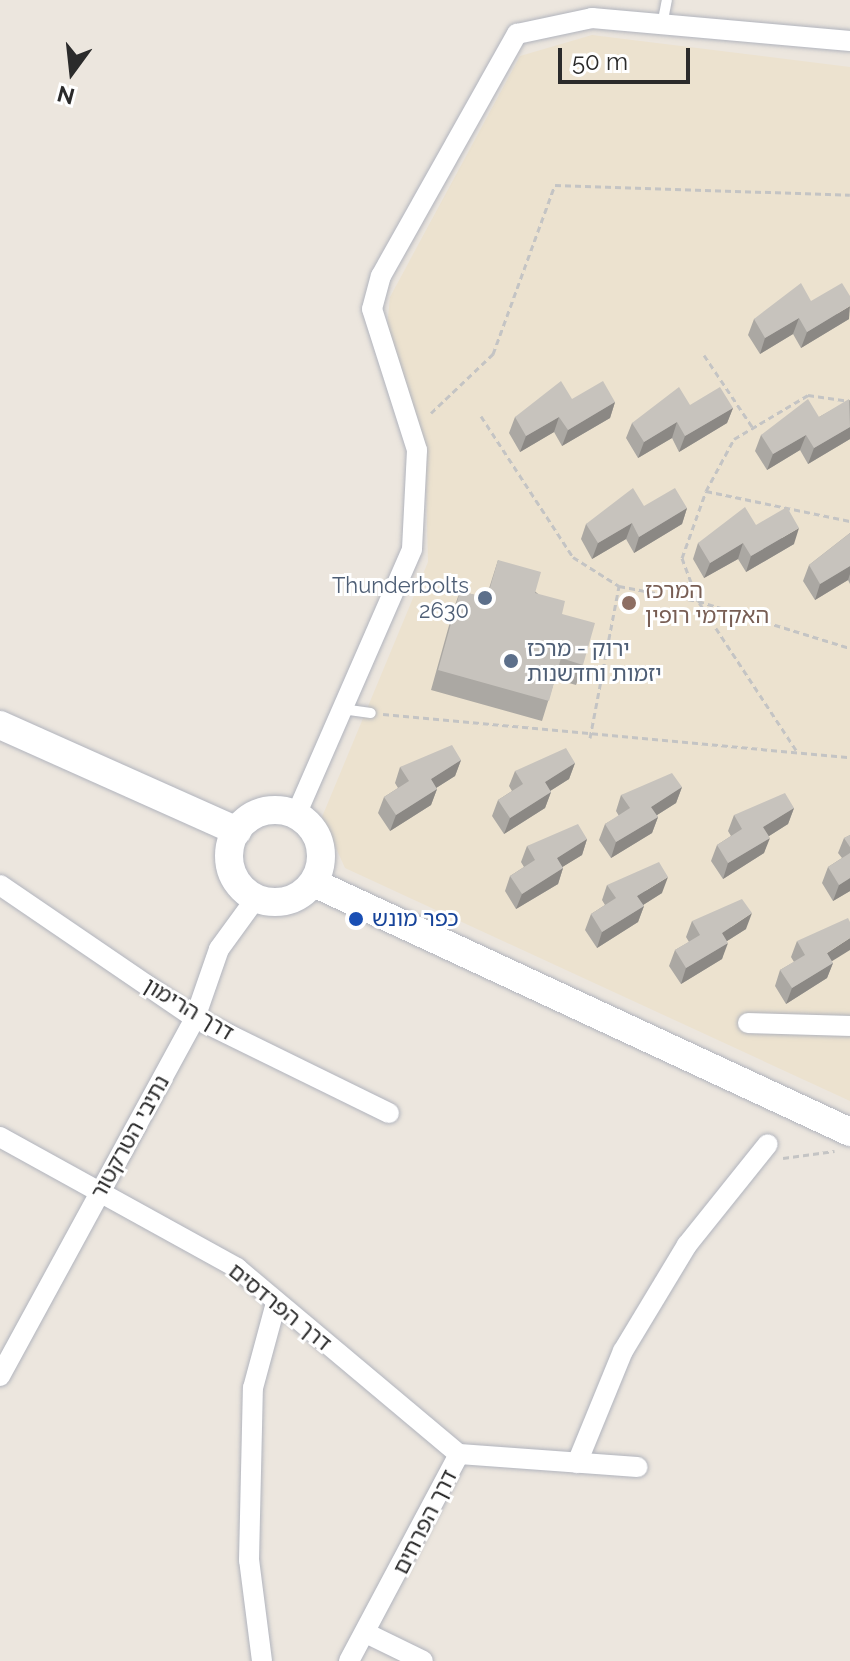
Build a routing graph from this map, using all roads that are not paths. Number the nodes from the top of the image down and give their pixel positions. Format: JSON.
{"nodes":[{"id":1,"x":665,"y":10,"type":"edge"},
{"id":2,"x":850,"y":41,"type":"edge"},
{"id":3,"x":337,"y":708,"type":"junction"},
{"id":4,"x":371,"y":713,"type":"road end"},
{"id":5,"x":0,"y":725,"type":"edge"},
{"id":6,"x":296,"y":815,"type":"junction"},
{"id":7,"x":237,"y":831,"type":"junction"},
{"id":8,"x":314,"y":883,"type":"junction"},
{"id":9,"x":0,"y":885,"type":"edge"},
{"id":10,"x":256,"y":898,"type":"junction"},
{"id":11,"x":195,"y":1018,"type":"junction"},
{"id":12,"x":748,"y":1023,"type":"dead end"},
{"id":13,"x":850,"y":1026,"type":"edge"},
{"id":14,"x":389,"y":1113,"type":"dead end"},
{"id":15,"x":0,"y":1137,"type":"edge"},
{"id":16,"x":848,"y":1141,"type":"edge"},
{"id":17,"x":768,"y":1144,"type":"dead end"},
{"id":18,"x":97,"y":1197,"type":"junction"},
{"id":19,"x":276,"y":1303,"type":"junction"},
{"id":20,"x":0,"y":1376,"type":"edge"},
{"id":21,"x":459,"y":1454,"type":"junction"},
{"id":22,"x":577,"y":1463,"type":"junction"},
{"id":23,"x":638,"y":1467,"type":"dead end"},
{"id":24,"x":368,"y":1634,"type":"junction"},
{"id":25,"x":262,"y":1661,"type":"edge"},
{"id":26,"x":349,"y":1661,"type":"edge"},
{"id":27,"x":423,"y":1661,"type":"edge"}],
"edges":[{"from":1,"to":2,"type":"street"},
{"from":1,"to":3,"type":"street"},
{"from":3,"to":4,"type":"lane"},
{"from":3,"to":6,"type":"street"},
{"from":5,"to":7,"type":"main road"},
{"from":6,"to":7,"type":"main road"},
{"from":6,"to":8,"type":"main road"},
{"from":7,"to":10,"type":"main road"},
{"from":8,"to":10,"type":"main road"},
{"from":8,"to":16,"type":"main road"},
{"from":9,"to":11,"type":"street","name":"דרך הרימון"},
{"from":10,"to":11,"type":"street","name":"נתיבי הטרקטור"},
{"from":11,"to":14,"type":"street","name":"דרך הרימון"},
{"from":11,"to":18,"type":"street","name":"נתיבי הטרקטור"},
{"from":12,"to":13,"type":"street"},
{"from":15,"to":18,"type":"street","name":"דרך הפרדסים"},
{"from":17,"to":22,"type":"street"},
{"from":18,"to":19,"type":"street","name":"דרך הפרדסים"},
{"from":18,"to":20,"type":"street","name":"נתיבי הטרקטור"},
{"from":19,"to":21,"type":"street","name":"דרך הפרדסים"},
{"from":19,"to":25,"type":"street"},
{"from":21,"to":22,"type":"street","name":"דרך הפרחים"},
{"from":21,"to":24,"type":"street","name":"דרך הפרחים"},
{"from":22,"to":23,"type":"street","name":"דרך הפרחים"},
{"from":24,"to":26,"type":"street","name":"דרך הפרחים"},
{"from":24,"to":27,"type":"street"}]}
